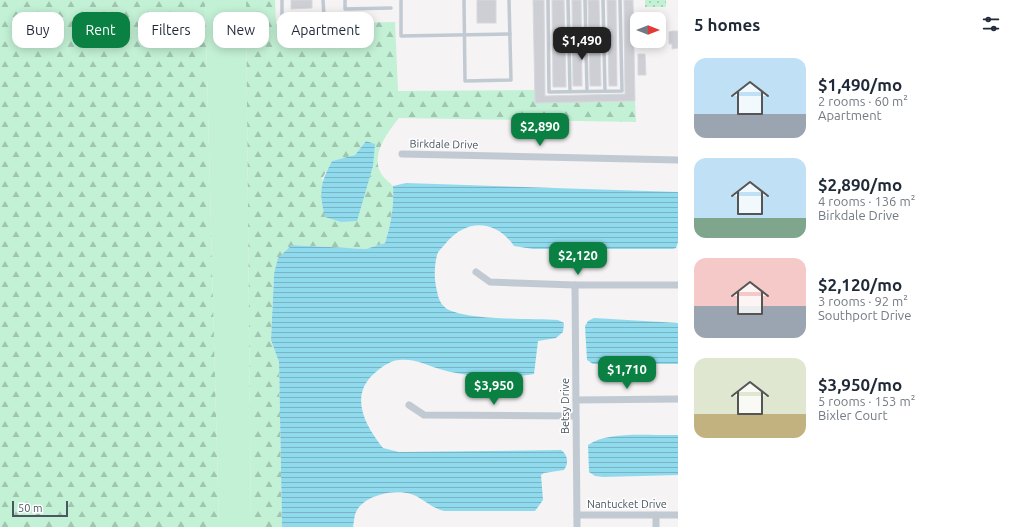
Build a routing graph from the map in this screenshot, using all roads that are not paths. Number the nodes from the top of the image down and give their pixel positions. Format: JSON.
{"nodes":[{"id":1,"x":282,"y":0,"type":"edge"},
{"id":2,"x":323,"y":0,"type":"edge"},
{"id":3,"x":345,"y":0,"type":"edge"},
{"id":4,"x":401,"y":0,"type":"edge"},
{"id":5,"x":464,"y":0,"type":"edge"},
{"id":6,"x":509,"y":0,"type":"edge"},
{"id":7,"x":548,"y":0,"type":"edge"},
{"id":8,"x":568,"y":0,"type":"edge"},
{"id":9,"x":585,"y":0,"type":"edge"},
{"id":10,"x":603,"y":0,"type":"edge"},
{"id":11,"x":620,"y":0,"type":"edge"},
{"id":12,"x":391,"y":8,"type":"dead end"},
{"id":13,"x":510,"y":34,"type":"junction"},
{"id":14,"x":464,"y":35,"type":"junction"},
{"id":15,"x":570,"y":91,"type":"junction"},
{"id":16,"x":587,"y":91,"type":"junction"},
{"id":17,"x":605,"y":91,"type":"junction"},
{"id":18,"x":402,"y":154,"type":"dead end"},
{"id":19,"x":678,"y":160,"type":"edge"},
{"id":20,"x":476,"y":272,"type":"dead end"},
{"id":21,"x":575,"y":285,"type":"junction"},
{"id":22,"x":678,"y":285,"type":"edge"},
{"id":23,"x":678,"y":399,"type":"edge"},
{"id":24,"x":576,"y":400,"type":"junction"},
{"id":25,"x":409,"y":405,"type":"dead end"},
{"id":26,"x":575,"y":416,"type":"junction"},
{"id":27,"x":577,"y":515,"type":"junction"},
{"id":28,"x":656,"y":515,"type":"junction"},
{"id":29,"x":678,"y":515,"type":"edge"},
{"id":30,"x":577,"y":527,"type":"edge"},
{"id":31,"x":656,"y":527,"type":"edge"}],
"edges":[{"from":1,"to":2,"type":"lane"},
{"from":3,"to":12,"type":"lane"},
{"from":4,"to":14,"type":"lane"},
{"from":5,"to":14,"type":"lane"},
{"from":6,"to":13,"type":"lane"},
{"from":7,"to":15,"type":"lane"},
{"from":8,"to":15,"type":"lane"},
{"from":9,"to":16,"type":"lane"},
{"from":10,"to":17,"type":"lane"},
{"from":11,"to":17,"type":"lane"},
{"from":13,"to":14,"type":"lane"},
{"from":13,"to":14,"type":"lane"},
{"from":15,"to":16,"type":"lane"},
{"from":16,"to":17,"type":"lane"},
{"from":18,"to":19,"type":"street","name":"Birkdale Drive"},
{"from":20,"to":21,"type":"street"},
{"from":21,"to":22,"type":"street"},
{"from":21,"to":24,"type":"street","name":"Betsy Drive"},
{"from":23,"to":24,"type":"street"},
{"from":24,"to":26,"type":"street","name":"Betsy Drive"},
{"from":25,"to":26,"type":"street"},
{"from":26,"to":27,"type":"street","name":"Betsy Drive"},
{"from":27,"to":28,"type":"street","name":"Nantucket Drive"},
{"from":27,"to":30,"type":"street","name":"Betsy Drive"},
{"from":28,"to":29,"type":"street","name":"Nantucket Drive"},
{"from":28,"to":31,"type":"street"}]}
